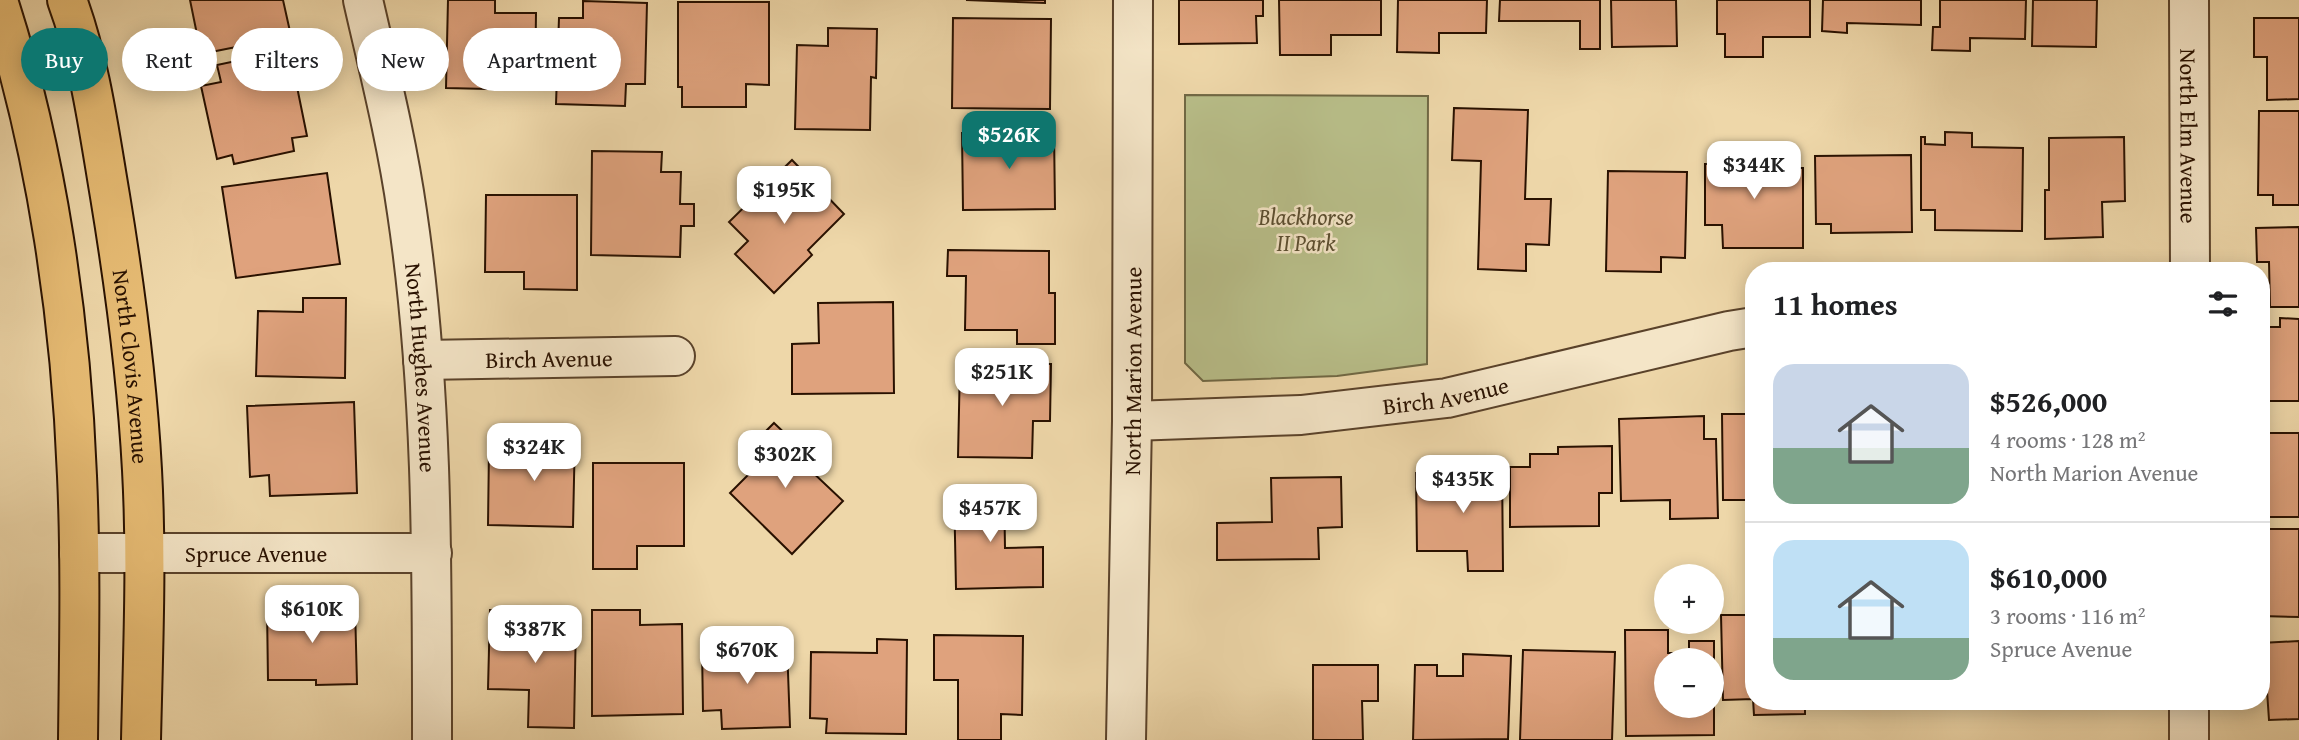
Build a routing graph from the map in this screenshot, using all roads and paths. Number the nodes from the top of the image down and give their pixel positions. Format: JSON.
{"nodes":[{"id":1,"x":67,"y":0,"type":"edge"},
{"id":2,"x":363,"y":0,"type":"edge"},
{"id":3,"x":1133,"y":0,"type":"edge"},
{"id":4,"x":2189,"y":0,"type":"edge"},
{"id":5,"x":0,"y":7,"type":"edge"},
{"id":6,"x":2190,"y":262,"type":"edge"},
{"id":7,"x":1745,"y":328,"type":"edge"},
{"id":8,"x":675,"y":356,"type":"dead end"},
{"id":9,"x":423,"y":360,"type":"junction"},
{"id":10,"x":1132,"y":421,"type":"junction"},
{"id":11,"x":79,"y":553,"type":"junction"},
{"id":12,"x":145,"y":553,"type":"junction"},
{"id":13,"x":432,"y":553,"type":"junction"},
{"id":14,"x":2189,"y":710,"type":"edge"},
{"id":15,"x":78,"y":740,"type":"edge"},
{"id":16,"x":141,"y":740,"type":"edge"},
{"id":17,"x":432,"y":740,"type":"edge"},
{"id":18,"x":1126,"y":740,"type":"edge"},
{"id":19,"x":2189,"y":740,"type":"edge"}],
"edges":[{"from":1,"to":12,"type":"main road","name":"North Clovis Avenue"},
{"from":2,"to":9,"type":"street","name":"North Hughes Avenue"},
{"from":3,"to":10,"type":"street","name":"North Marion Avenue"},
{"from":4,"to":6,"type":"street","name":"North Elm Avenue"},
{"from":5,"to":11,"type":"main road"},
{"from":7,"to":10,"type":"street","name":"Birch Avenue"},
{"from":8,"to":9,"type":"street","name":"Birch Avenue"},
{"from":9,"to":13,"type":"street","name":"North Hughes Avenue"},
{"from":10,"to":18,"type":"street","name":"North Marion Avenue"},
{"from":11,"to":12,"type":"street","name":"Spruce Avenue"},
{"from":11,"to":15,"type":"main road"},
{"from":12,"to":13,"type":"street","name":"Spruce Avenue"},
{"from":12,"to":16,"type":"main road","name":"North Clovis Avenue"},
{"from":13,"to":17,"type":"street","name":"North Hughes Avenue"},
{"from":14,"to":19,"type":"street"}]}
